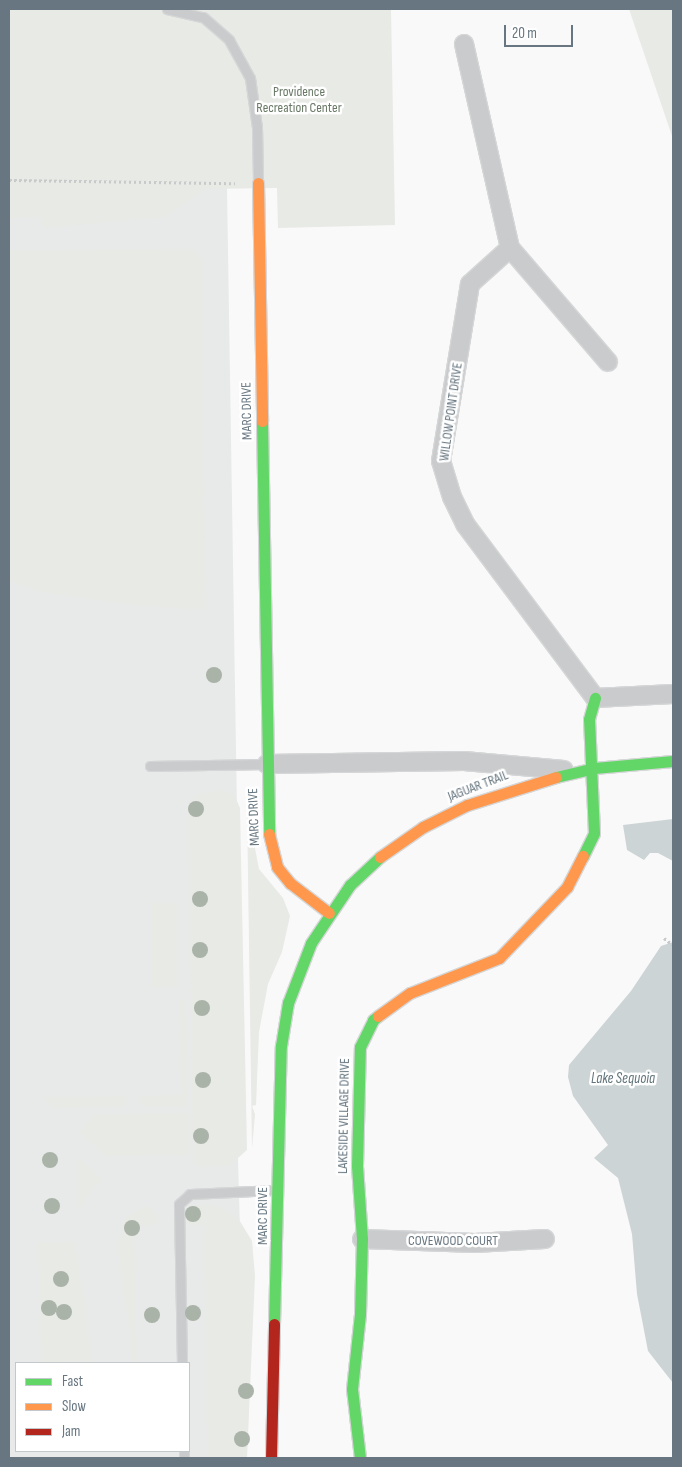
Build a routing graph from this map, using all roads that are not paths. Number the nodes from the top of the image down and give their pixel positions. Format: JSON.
{"nodes":[{"id":1,"x":167,"y":9,"type":"edge"},
{"id":2,"x":464,"y":44,"type":"dead end"},
{"id":3,"x":258,"y":183,"type":"joint"},
{"id":4,"x":510,"y":248,"type":"junction"},
{"id":5,"x":608,"y":362,"type":"dead end"},
{"id":6,"x":673,"y":694,"type":"edge"},
{"id":7,"x":595,"y":698,"type":"junction"},
{"id":8,"x":673,"y":761,"type":"edge"},
{"id":9,"x":267,"y":764,"type":"junction"},
{"id":10,"x":150,"y":766,"type":"dead end"},
{"id":11,"x":594,"y":768,"type":"junction"},
{"id":12,"x":574,"y":771,"type":"junction"},
{"id":13,"x":329,"y":913,"type":"junction"},
{"id":14,"x":278,"y":1190,"type":"junction"},
{"id":15,"x":362,"y":1239,"type":"junction"},
{"id":16,"x":545,"y":1239,"type":"dead end"},
{"id":17,"x":182,"y":1362,"type":"edge"},
{"id":18,"x":271,"y":1458,"type":"edge"},
{"id":19,"x":360,"y":1458,"type":"edge"}],
"edges":[{"from":1,"to":3,"type":"lane"},
{"from":2,"to":4,"type":"street"},
{"from":3,"to":9,"type":"street","name":"MARC DRIVE"},
{"from":4,"to":5,"type":"street"},
{"from":4,"to":7,"type":"street","name":"WILLOW POINT DRIVE"},
{"from":6,"to":7,"type":"street"},
{"from":7,"to":11,"type":"street"},
{"from":8,"to":11,"type":"street","name":"JAGUAR TRAIL"},
{"from":9,"to":10,"type":"lane"},
{"from":9,"to":12,"type":"street"},
{"from":9,"to":13,"type":"street","name":"MARC DRIVE"},
{"from":11,"to":12,"type":"street","name":"JAGUAR TRAIL"},
{"from":11,"to":15,"type":"street","name":"LAKESIDE VILLAGE DRIVE"},
{"from":12,"to":13,"type":"street","name":"JAGUAR TRAIL"},
{"from":13,"to":14,"type":"street","name":"MARC DRIVE"},
{"from":14,"to":17,"type":"lane"},
{"from":14,"to":18,"type":"street","name":"MARC DRIVE"},
{"from":15,"to":16,"type":"street","name":"COVEWOOD COURT"},
{"from":15,"to":19,"type":"street","name":"LAKESIDE VILLAGE DRIVE"}]}
